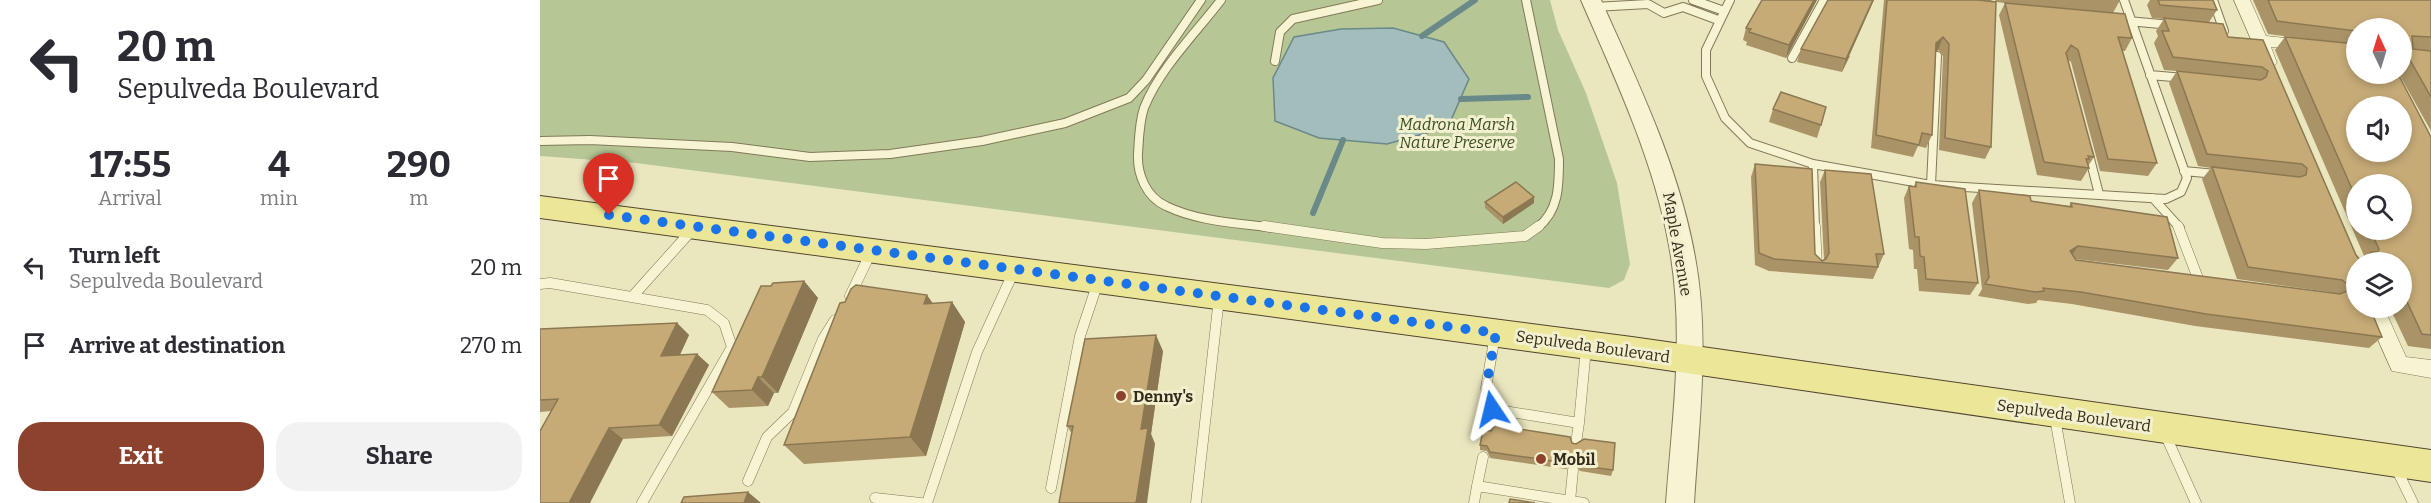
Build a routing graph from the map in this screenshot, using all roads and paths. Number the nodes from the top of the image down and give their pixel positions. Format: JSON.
{"nodes":[{"id":1,"x":1201,"y":0,"type":"edge"},
{"id":2,"x":1221,"y":0,"type":"edge"},
{"id":3,"x":1378,"y":0,"type":"edge"},
{"id":4,"x":1526,"y":0,"type":"edge"},
{"id":5,"x":1693,"y":0,"type":"edge"},
{"id":6,"x":1730,"y":0,"type":"edge"},
{"id":7,"x":1824,"y":0,"type":"edge"},
{"id":8,"x":2124,"y":0,"type":"edge"},
{"id":9,"x":2213,"y":0,"type":"edge"},
{"id":10,"x":2242,"y":0,"type":"edge"},
{"id":11,"x":1593,"y":3,"type":"edge"},
{"id":12,"x":1724,"y":11,"type":"junction"},
{"id":13,"x":1718,"y":20,"type":"junction"},
{"id":14,"x":2120,"y":20,"type":"edge"},
{"id":15,"x":2132,"y":22,"type":"junction"},
{"id":16,"x":2178,"y":26,"type":"edge"},
{"id":17,"x":2213,"y":30,"type":"edge"},
{"id":18,"x":2259,"y":41,"type":"junction"},
{"id":19,"x":2346,"y":49,"type":"edge"},
{"id":20,"x":1936,"y":56,"type":"edge"},
{"id":21,"x":1792,"y":58,"type":"dead end"},
{"id":22,"x":1275,"y":61,"type":"dead end"},
{"id":23,"x":2150,"y":75,"type":"junction"},
{"id":24,"x":2195,"y":80,"type":"edge"},
{"id":25,"x":2278,"y":84,"type":"edge"},
{"id":26,"x":2085,"y":140,"type":"edge"},
{"id":27,"x":540,"y":141,"type":"edge"},
{"id":28,"x":1813,"y":164,"type":"junction"},
{"id":29,"x":2184,"y":171,"type":"junction"},
{"id":30,"x":2231,"y":176,"type":"edge"},
{"id":31,"x":1931,"y":185,"type":"junction"},
{"id":32,"x":1964,"y":188,"type":"junction"},
{"id":33,"x":2099,"y":194,"type":"junction"},
{"id":34,"x":2153,"y":198,"type":"junction"},
{"id":35,"x":1965,"y":199,"type":"edge"},
{"id":36,"x":540,"y":207,"type":"edge"},
{"id":37,"x":695,"y":226,"type":"junction"},
{"id":38,"x":873,"y":249,"type":"junction"},
{"id":39,"x":1817,"y":266,"type":"edge"},
{"id":40,"x":1015,"y":269,"type":"junction"},
{"id":41,"x":2187,"y":279,"type":"edge"},
{"id":42,"x":1098,"y":280,"type":"junction"},
{"id":43,"x":2199,"y":281,"type":"junction"},
{"id":44,"x":2210,"y":282,"type":"edge"},
{"id":45,"x":540,"y":284,"type":"edge"},
{"id":46,"x":1220,"y":296,"type":"junction"},
{"id":47,"x":632,"y":297,"type":"junction"},
{"id":48,"x":2378,"y":318,"type":"edge"},
{"id":49,"x":1496,"y":333,"type":"junction"},
{"id":50,"x":1586,"y":345,"type":"junction"},
{"id":51,"x":1688,"y":359,"type":"junction"},
{"id":52,"x":2431,"y":369,"type":"edge"},
{"id":53,"x":1492,"y":409,"type":"junction"},
{"id":54,"x":2054,"y":412,"type":"junction"},
{"id":55,"x":1579,"y":423,"type":"junction"},
{"id":56,"x":2162,"y":428,"type":"junction"},
{"id":57,"x":1488,"y":430,"type":"edge"},
{"id":58,"x":1576,"y":443,"type":"edge"},
{"id":59,"x":1483,"y":457,"type":"dead end"},
{"id":60,"x":2393,"y":461,"type":"junction"},
{"id":61,"x":2431,"y":466,"type":"edge"},
{"id":62,"x":1573,"y":470,"type":"dead end"},
{"id":63,"x":748,"y":481,"type":"dead end"},
{"id":64,"x":1477,"y":486,"type":"junction"},
{"id":65,"x":1051,"y":488,"type":"dead end"},
{"id":66,"x":875,"y":498,"type":"dead end"},
{"id":67,"x":1570,"y":501,"type":"junction"},
{"id":68,"x":642,"y":503,"type":"edge"},
{"id":69,"x":921,"y":503,"type":"edge"},
{"id":70,"x":927,"y":503,"type":"edge"},
{"id":71,"x":1196,"y":503,"type":"edge"},
{"id":72,"x":1473,"y":503,"type":"edge"},
{"id":73,"x":1584,"y":503,"type":"edge"},
{"id":74,"x":1680,"y":503,"type":"edge"},
{"id":75,"x":2070,"y":503,"type":"edge"},
{"id":76,"x":2196,"y":503,"type":"edge"},
{"id":77,"x":2413,"y":503,"type":"edge"}],
"edges":[{"from":1,"to":27,"type":"lane"},
{"from":2,"to":4,"type":"lane"},
{"from":3,"to":22,"type":"lane"},
{"from":5,"to":12,"type":"lane"},
{"from":6,"to":12,"type":"lane"},
{"from":7,"to":21,"type":"lane"},
{"from":8,"to":15,"type":"lane"},
{"from":9,"to":17,"type":"lane"},
{"from":10,"to":18,"type":"street"},
{"from":11,"to":13,"type":"lane"},
{"from":11,"to":51,"type":"street","name":"Maple Avenue"},
{"from":12,"to":13,"type":"lane"},
{"from":13,"to":28,"type":"lane"},
{"from":14,"to":15,"type":"lane"},
{"from":15,"to":16,"type":"lane"},
{"from":15,"to":23,"type":"lane"},
{"from":18,"to":19,"type":"street"},
{"from":18,"to":25,"type":"street"},
{"from":20,"to":31,"type":"lane"},
{"from":23,"to":24,"type":"lane"},
{"from":23,"to":29,"type":"lane"},
{"from":26,"to":33,"type":"lane"},
{"from":28,"to":31,"type":"lane"},
{"from":28,"to":39,"type":"lane"},
{"from":29,"to":30,"type":"lane"},
{"from":29,"to":34,"type":"lane"},
{"from":31,"to":32,"type":"lane"},
{"from":32,"to":33,"type":"lane"},
{"from":32,"to":35,"type":"lane"},
{"from":33,"to":34,"type":"lane"},
{"from":34,"to":43,"type":"lane"},
{"from":36,"to":37,"type":"main road","name":"Sepulveda Boulevard"},
{"from":37,"to":38,"type":"main road","name":"Sepulveda Boulevard"},
{"from":37,"to":47,"type":"lane"},
{"from":38,"to":40,"type":"main road","name":"Sepulveda Boulevard"},
{"from":38,"to":63,"type":"lane"},
{"from":40,"to":42,"type":"main road","name":"Sepulveda Boulevard"},
{"from":40,"to":70,"type":"lane"},
{"from":41,"to":43,"type":"lane"},
{"from":42,"to":46,"type":"main road","name":"Sepulveda Boulevard"},
{"from":42,"to":65,"type":"lane"},
{"from":43,"to":44,"type":"lane"},
{"from":45,"to":47,"type":"lane"},
{"from":46,"to":49,"type":"main road","name":"Sepulveda Boulevard"},
{"from":46,"to":71,"type":"lane"},
{"from":47,"to":68,"type":"lane"},
{"from":48,"to":52,"type":"street"},
{"from":49,"to":50,"type":"main road","name":"Sepulveda Boulevard"},
{"from":49,"to":53,"type":"lane"},
{"from":50,"to":51,"type":"main road","name":"Sepulveda Boulevard"},
{"from":50,"to":55,"type":"lane"},
{"from":51,"to":54,"type":"main road","name":"Sepulveda Boulevard"},
{"from":51,"to":74,"type":"street","name":"Maple Avenue"},
{"from":53,"to":55,"type":"lane"},
{"from":53,"to":57,"type":"lane"},
{"from":54,"to":56,"type":"main road","name":"Sepulveda Boulevard"},
{"from":54,"to":75,"type":"lane"},
{"from":55,"to":58,"type":"lane"},
{"from":56,"to":60,"type":"main road","name":"Sepulveda Boulevard"},
{"from":56,"to":76,"type":"lane"},
{"from":59,"to":64,"type":"lane"},
{"from":60,"to":61,"type":"main road","name":"Sepulveda Boulevard"},
{"from":60,"to":77,"type":"lane"},
{"from":62,"to":67,"type":"lane"},
{"from":64,"to":67,"type":"lane"},
{"from":64,"to":72,"type":"lane"},
{"from":66,"to":69,"type":"lane"},
{"from":67,"to":73,"type":"lane"}]}
